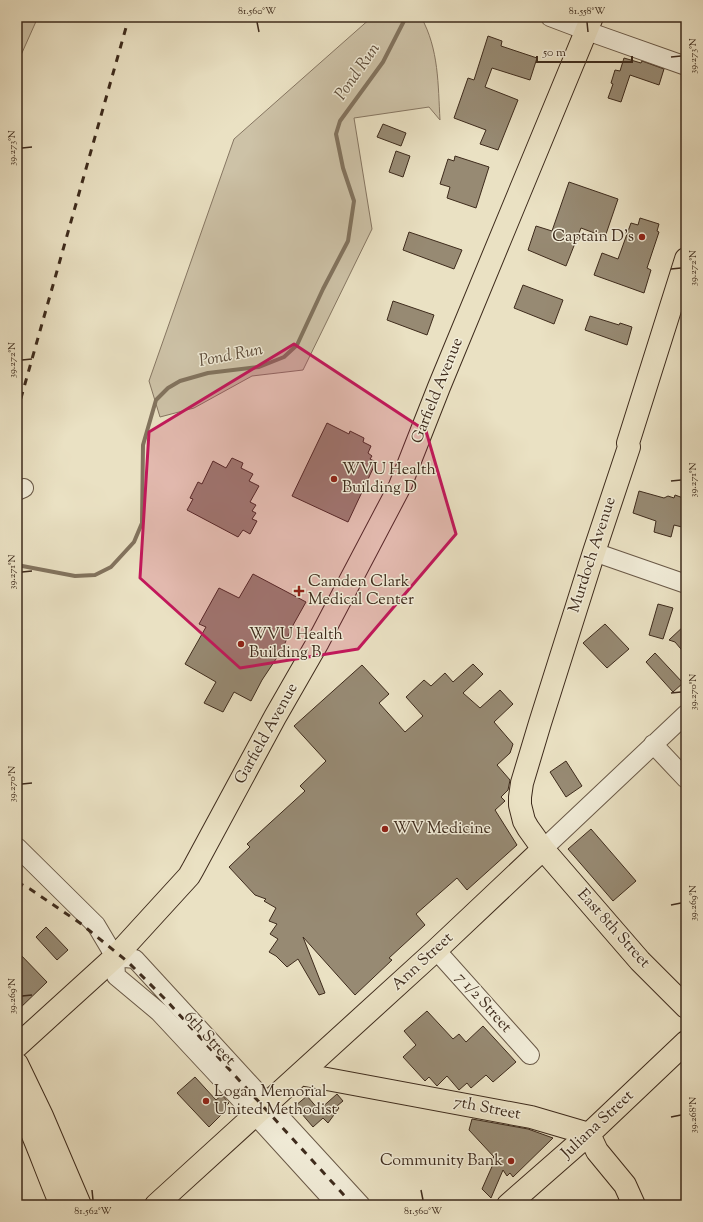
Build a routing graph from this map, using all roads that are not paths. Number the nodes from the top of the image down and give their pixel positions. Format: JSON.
{"nodes":[{"id":1,"x":550,"y":17,"type":"edge"},
{"id":2,"x":589,"y":24,"type":"edge"},
{"id":3,"x":686,"y":66,"type":"edge"},
{"id":4,"x":685,"y":264,"type":"edge"},
{"id":5,"x":594,"y":552,"type":"junction"},
{"id":6,"x":686,"y":584,"type":"edge"},
{"id":7,"x":686,"y":714,"type":"edge"},
{"id":8,"x":653,"y":744,"type":"junction"},
{"id":9,"x":686,"y":779,"type":"edge"},
{"id":10,"x":17,"y":847,"type":"edge"},
{"id":11,"x":543,"y":849,"type":"junction"},
{"id":12,"x":560,"y":869,"type":"junction"},
{"id":13,"x":519,"y":872,"type":"junction"},
{"id":14,"x":436,"y":950,"type":"junction"},
{"id":15,"x":115,"y":957,"type":"junction"},
{"id":16,"x":686,"y":1007,"type":"edge"},
{"id":17,"x":686,"y":1042,"type":"edge"},
{"id":18,"x":17,"y":1046,"type":"edge"},
{"id":19,"x":530,"y":1055,"type":"dead end"},
{"id":20,"x":17,"y":1064,"type":"edge"},
{"id":21,"x":300,"y":1074,"type":"junction"},
{"id":22,"x":17,"y":1099,"type":"edge"},
{"id":23,"x":262,"y":1109,"type":"junction"},
{"id":24,"x":589,"y":1134,"type":"junction"},
{"id":25,"x":49,"y":1154,"type":"junction"},
{"id":26,"x":77,"y":1204,"type":"edge"},
{"id":27,"x":156,"y":1205,"type":"edge"},
{"id":28,"x":337,"y":1205,"type":"edge"},
{"id":29,"x":361,"y":1205,"type":"edge"},
{"id":30,"x":508,"y":1205,"type":"edge"},
{"id":31,"x":634,"y":1205,"type":"edge"}],
"edges":[{"from":1,"to":2,"type":"street"},
{"from":2,"to":3,"type":"street"},
{"from":2,"to":15,"type":"main road","name":"Garfield Avenue"},
{"from":4,"to":5,"type":"main road","name":"Murdoch Avenue"},
{"from":5,"to":6,"type":"street"},
{"from":5,"to":11,"type":"main road","name":"Murdoch Avenue"},
{"from":7,"to":8,"type":"street","name":"Ann Street"},
{"from":8,"to":9,"type":"street"},
{"from":8,"to":11,"type":"street","name":"Ann Street"},
{"from":10,"to":15,"type":"street","name":"6th Street"},
{"from":11,"to":12,"type":"main road","name":"East 8th Street"},
{"from":11,"to":13,"type":"main road","name":"Ann Street"},
{"from":12,"to":13,"type":"main road"},
{"from":12,"to":16,"type":"main road","name":"East 8th Street"},
{"from":13,"to":14,"type":"main road","name":"Ann Street"},
{"from":14,"to":19,"type":"street","name":"7 1/2 Street"},
{"from":14,"to":21,"type":"main road","name":"Ann Street"},
{"from":15,"to":18,"type":"main road","name":"Garfield Avenue"},
{"from":15,"to":23,"type":"street","name":"6th Street"},
{"from":15,"to":23,"type":"street","name":"6th Street"},
{"from":17,"to":24,"type":"main road","name":"Juliana Street"},
{"from":20,"to":25,"type":"main road"},
{"from":21,"to":23,"type":"main road","name":"Ann Street"},
{"from":21,"to":24,"type":"main road","name":"7th Street"},
{"from":22,"to":25,"type":"main road"},
{"from":23,"to":27,"type":"main road","name":"Ann Street"},
{"from":23,"to":28,"type":"street","name":"6th Street"},
{"from":23,"to":29,"type":"street","name":"6th Street"},
{"from":24,"to":30,"type":"main road","name":"Juliana Street"},
{"from":24,"to":31,"type":"main road"},
{"from":25,"to":26,"type":"main road"}]}
